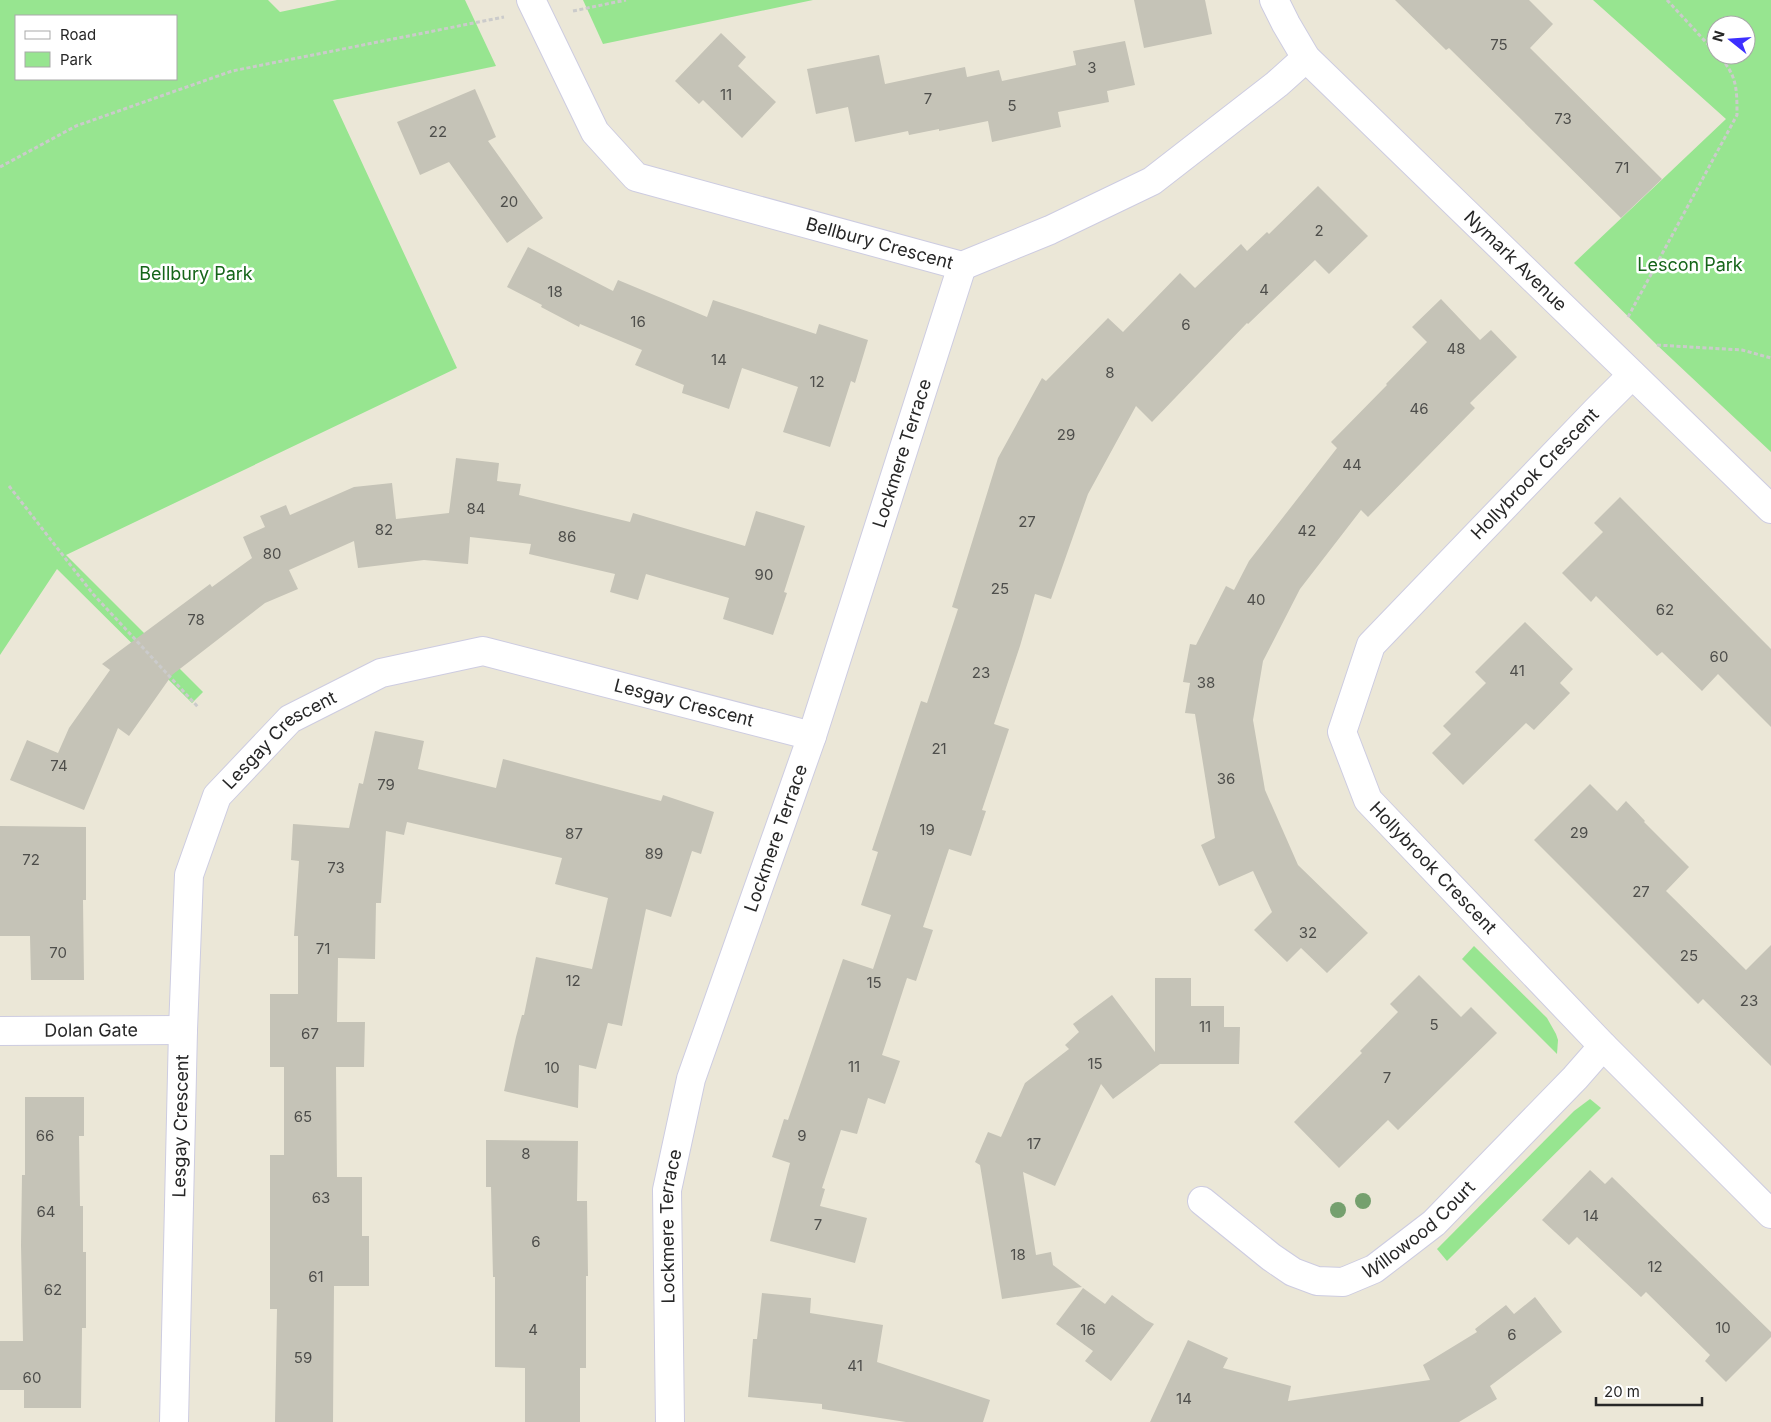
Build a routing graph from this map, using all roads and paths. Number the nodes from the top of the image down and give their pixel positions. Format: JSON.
{"nodes":[{"id":1,"x":626,"y":0,"type":"edge"},
{"id":2,"x":1274,"y":0,"type":"edge"},
{"id":3,"x":1666,"y":0,"type":"edge"},
{"id":4,"x":522,"y":8,"type":"edge"},
{"id":5,"x":570,"y":11,"type":"dead end"},
{"id":6,"x":1706,"y":42,"type":"edge"},
{"id":7,"x":1306,"y":58,"type":"junction"},
{"id":8,"x":1727,"y":65,"type":"edge"},
{"id":9,"x":0,"y":167,"type":"edge"},
{"id":10,"x":962,"y":266,"type":"junction"},
{"id":11,"x":1628,"y":316,"type":"dead end"},
{"id":12,"x":1657,"y":345,"type":"dead end"},
{"id":13,"x":1771,"y":358,"type":"edge"},
{"id":14,"x":1632,"y":375,"type":"junction"},
{"id":15,"x":9,"y":486,"type":"dead end"},
{"id":16,"x":1771,"y":509,"type":"edge"},
{"id":17,"x":198,"y":707,"type":"dead end"},
{"id":18,"x":812,"y":736,"type":"junction"},
{"id":19,"x":184,"y":1030,"type":"junction"},
{"id":20,"x":0,"y":1031,"type":"edge"},
{"id":21,"x":1603,"y":1046,"type":"junction"},
{"id":22,"x":1202,"y":1202,"type":"dead end"},
{"id":23,"x":1771,"y":1214,"type":"edge"},
{"id":24,"x":174,"y":1422,"type":"edge"},
{"id":25,"x":670,"y":1422,"type":"edge"}],
"edges":[{"from":1,"to":5,"type":"path"},
{"from":2,"to":7,"type":"street","name":"Nymark Avenue"},
{"from":3,"to":6,"type":"path"},
{"from":4,"to":9,"type":"path"},
{"from":4,"to":10,"type":"street","name":"Bellbury Crescent"},
{"from":7,"to":10,"type":"street","name":"Bellbury Crescent"},
{"from":7,"to":14,"type":"street","name":"Nymark Avenue"},
{"from":8,"to":11,"type":"path"},
{"from":10,"to":18,"type":"street","name":"Lockmere Terrace"},
{"from":12,"to":13,"type":"path"},
{"from":14,"to":16,"type":"street","name":"Nymark Avenue"},
{"from":14,"to":21,"type":"street","name":"Hollybrook Crescent"},
{"from":15,"to":17,"type":"path"},
{"from":18,"to":19,"type":"street","name":"Lesgay Crescent"},
{"from":18,"to":25,"type":"street","name":"Lockmere Terrace"},
{"from":19,"to":20,"type":"street","name":"Dolan Gate"},
{"from":19,"to":24,"type":"street","name":"Lesgay Crescent"},
{"from":21,"to":22,"type":"street","name":"Willowood Court"},
{"from":21,"to":23,"type":"street","name":"Hollybrook Crescent"}]}
